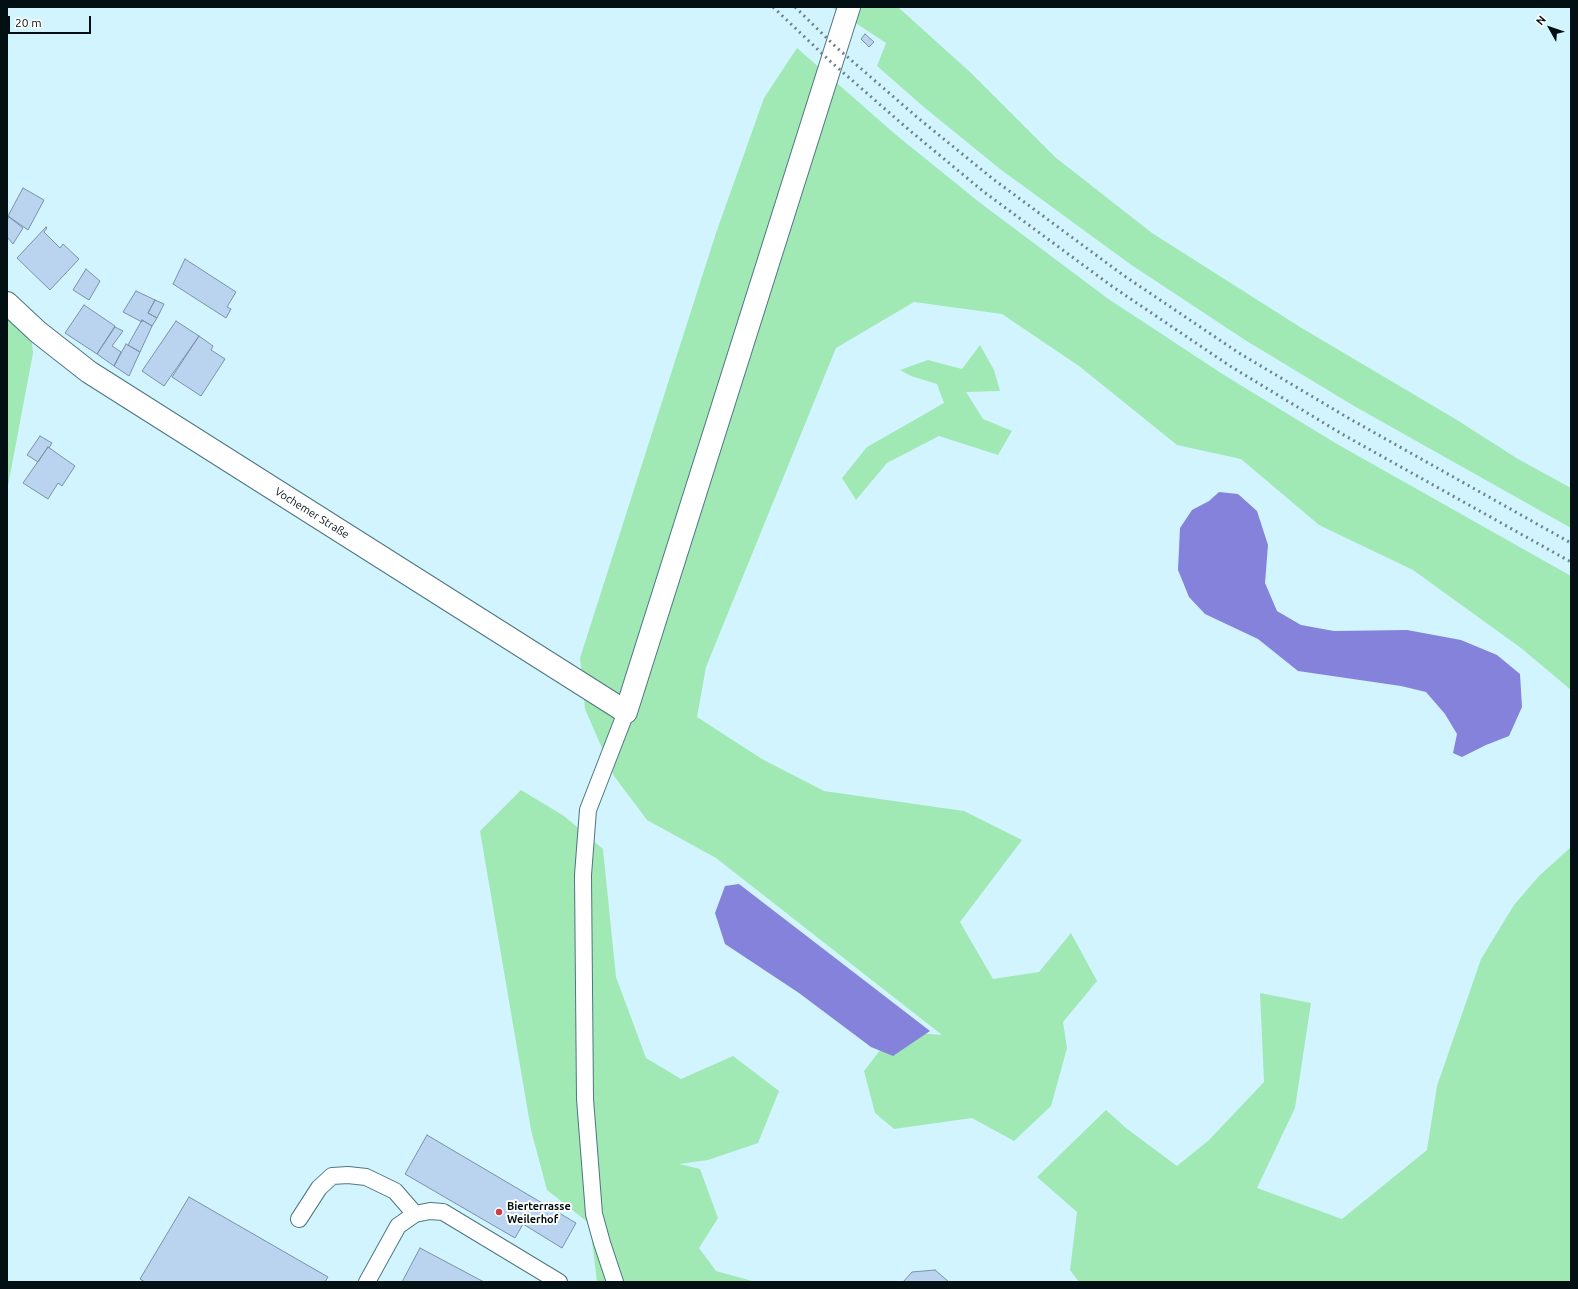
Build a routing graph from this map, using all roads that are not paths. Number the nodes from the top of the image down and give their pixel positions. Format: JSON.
{"nodes":[{"id":1,"x":849,"y":7,"type":"edge"},
{"id":2,"x":7,"y":303,"type":"edge"},
{"id":3,"x":626,"y":712,"type":"junction"},
{"id":4,"x":414,"y":1214,"type":"junction"},
{"id":5,"x":299,"y":1219,"type":"dead end"},
{"id":6,"x":367,"y":1282,"type":"edge"},
{"id":7,"x":560,"y":1282,"type":"edge"},
{"id":8,"x":615,"y":1282,"type":"edge"}],
"edges":[{"from":1,"to":3,"type":"street"},
{"from":2,"to":3,"type":"street","name":"Vochemer Straße"},
{"from":3,"to":8,"type":"lane"},
{"from":4,"to":5,"type":"lane"},
{"from":4,"to":6,"type":"lane"},
{"from":4,"to":7,"type":"lane"}]}
